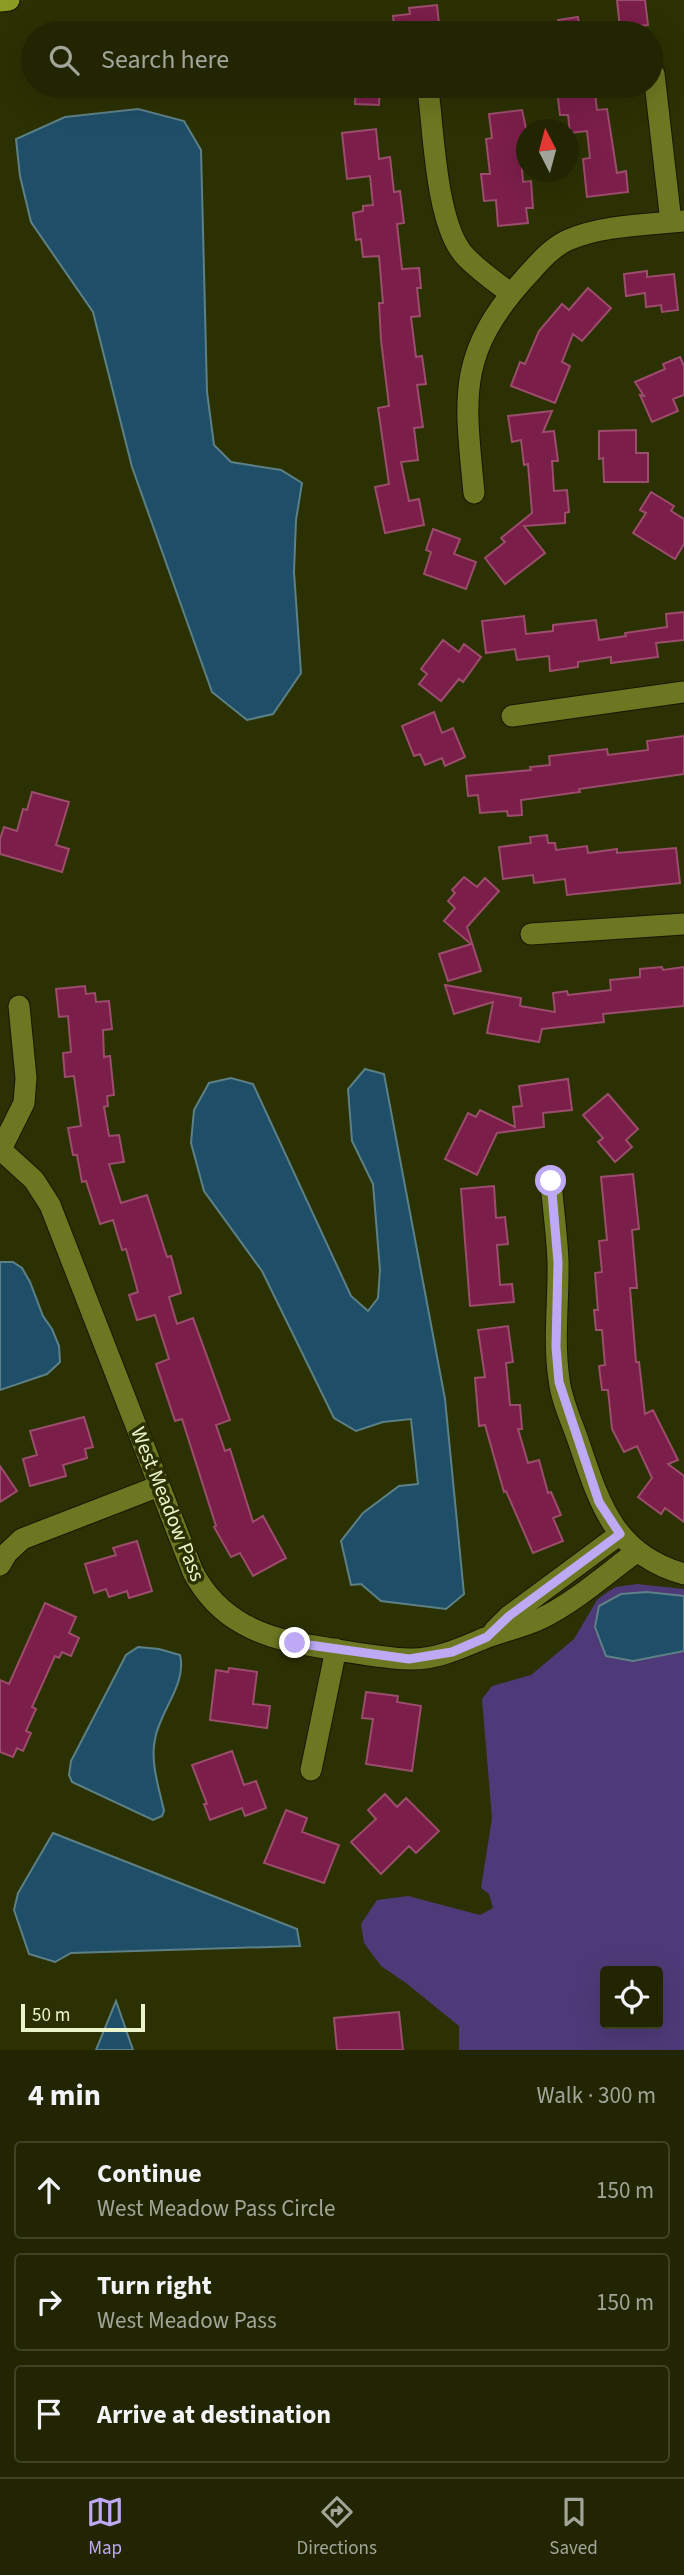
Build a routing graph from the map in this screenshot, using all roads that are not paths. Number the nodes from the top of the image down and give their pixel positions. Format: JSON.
{"nodes":[{"id":1,"x":9,"y":0,"type":"edge"},
{"id":2,"x":0,"y":1,"type":"edge"},
{"id":3,"x":429,"y":98,"type":"dead end"},
{"id":4,"x":657,"y":98,"type":"edge"},
{"id":5,"x":678,"y":221,"type":"edge"},
{"id":6,"x":511,"y":294,"type":"junction"},
{"id":7,"x":474,"y":493,"type":"dead end"},
{"id":8,"x":684,"y":692,"type":"edge"},
{"id":9,"x":512,"y":716,"type":"dead end"},
{"id":10,"x":684,"y":924,"type":"edge"},
{"id":11,"x":531,"y":934,"type":"dead end"},
{"id":12,"x":19,"y":1006,"type":"dead end"},
{"id":13,"x":1,"y":1149,"type":"edge"},
{"id":14,"x":551,"y":1181,"type":"dead end"},
{"id":15,"x":159,"y":1486,"type":"junction"},
{"id":16,"x":620,"y":1534,"type":"junction"},
{"id":17,"x":636,"y":1552,"type":"junction"},
{"id":18,"x":0,"y":1565,"type":"edge"},
{"id":19,"x":684,"y":1574,"type":"edge"},
{"id":20,"x":487,"y":1637,"type":"junction"},
{"id":21,"x":336,"y":1649,"type":"junction"},
{"id":22,"x":311,"y":1770,"type":"dead end"}],
"edges":[{"from":1,"to":2,"type":"main road"},
{"from":3,"to":6,"type":"street"},
{"from":4,"to":5,"type":"street"},
{"from":5,"to":6,"type":"street"},
{"from":6,"to":7,"type":"street"},
{"from":8,"to":9,"type":"street"},
{"from":10,"to":11,"type":"street"},
{"from":12,"to":13,"type":"street"},
{"from":13,"to":15,"type":"street","name":"West Meadow Pass"},
{"from":14,"to":16,"type":"street"},
{"from":15,"to":18,"type":"street"},
{"from":15,"to":21,"type":"street","name":"West Meadow Pass"},
{"from":16,"to":17,"type":"street"},
{"from":16,"to":20,"type":"street","name":"West Meadow Pass"},
{"from":17,"to":19,"type":"street"},
{"from":17,"to":20,"type":"street","name":"West Meadow Pass"},
{"from":20,"to":21,"type":"street","name":"West Meadow Pass"},
{"from":21,"to":22,"type":"street"}]}
